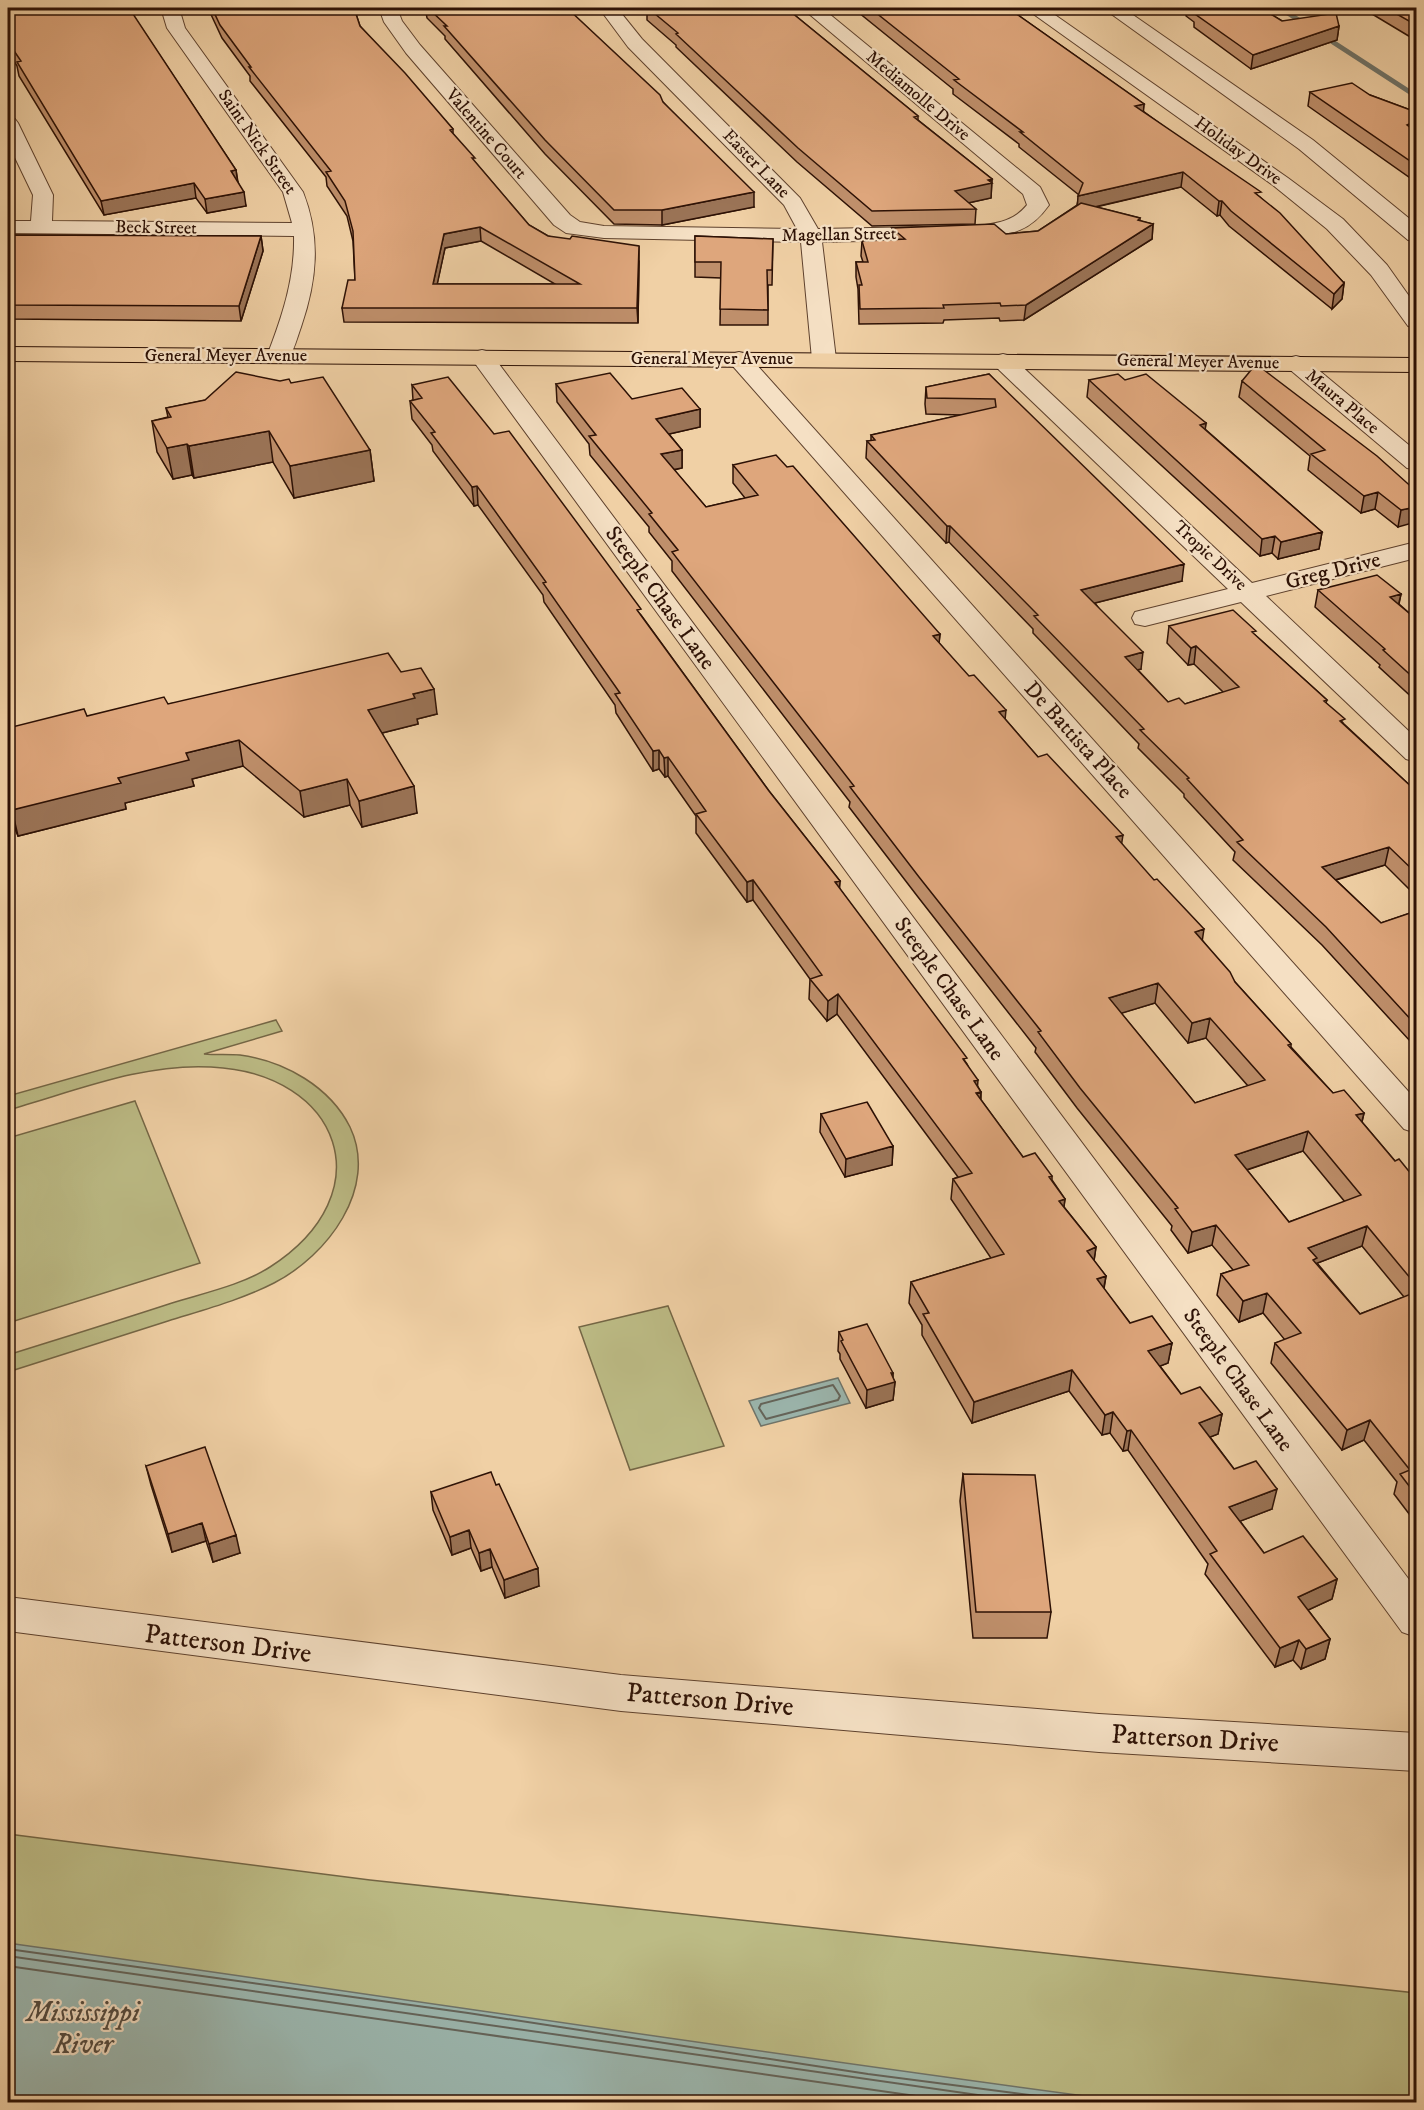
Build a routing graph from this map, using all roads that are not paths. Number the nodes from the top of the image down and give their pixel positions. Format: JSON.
{"nodes":[{"id":1,"x":170,"y":8,"type":"edge"},
{"id":2,"x":388,"y":8,"type":"edge"},
{"id":3,"x":608,"y":8,"type":"edge"},
{"id":4,"x":811,"y":8,"type":"edge"},
{"id":5,"x":1035,"y":8,"type":"edge"},
{"id":6,"x":1112,"y":8,"type":"edge"},
{"id":7,"x":1132,"y":16,"type":"edge"},
{"id":8,"x":8,"y":123,"type":"edge"},
{"id":9,"x":1288,"y":133,"type":"junction"},
{"id":10,"x":1231,"y":146,"type":"junction"},
{"id":11,"x":1024,"y":184,"type":"joint"},
{"id":12,"x":41,"y":226,"type":"junction"},
{"id":13,"x":8,"y":227,"type":"edge"},
{"id":14,"x":305,"y":230,"type":"junction"},
{"id":15,"x":604,"y":232,"type":"joint"},
{"id":16,"x":1416,"y":235,"type":"edge"},
{"id":17,"x":811,"y":236,"type":"junction"},
{"id":18,"x":1416,"y":321,"type":"edge"},
{"id":19,"x":8,"y":354,"type":"edge"},
{"id":20,"x":279,"y":356,"type":"junction"},
{"id":21,"x":482,"y":357,"type":"junction"},
{"id":22,"x":739,"y":359,"type":"junction"},
{"id":23,"x":824,"y":359,"type":"junction"},
{"id":24,"x":1003,"y":361,"type":"junction"},
{"id":25,"x":1296,"y":363,"type":"junction"},
{"id":26,"x":1416,"y":365,"type":"edge"},
{"id":27,"x":1416,"y":463,"type":"edge"},
{"id":28,"x":1416,"y":550,"type":"edge"},
{"id":29,"x":1248,"y":592,"type":"junction"},
{"id":30,"x":1145,"y":618,"type":"dead end"},
{"id":31,"x":1416,"y":753,"type":"edge"},
{"id":32,"x":1416,"y":1121,"type":"edge"},
{"id":33,"x":8,"y":1614,"type":"edge"},
{"id":34,"x":1416,"y":1620,"type":"edge"},
{"id":35,"x":1416,"y":1752,"type":"edge"}],
"edges":[{"from":1,"to":14,"type":"street","name":"Saint Nick Street"},
{"from":2,"to":15,"type":"street","name":"Valentine Court"},
{"from":3,"to":17,"type":"street","name":"Easter Lane"},
{"from":4,"to":11,"type":"street","name":"Mediamolle Drive"},
{"from":5,"to":10,"type":"street","name":"Holiday Drive"},
{"from":6,"to":7,"type":"street","name":"Holiday Drive"},
{"from":7,"to":9,"type":"street","name":"Holiday Drive"},
{"from":8,"to":12,"type":"street"},
{"from":9,"to":10,"type":"street"},
{"from":9,"to":16,"type":"street","name":"Holiday Drive"},
{"from":10,"to":18,"type":"street","name":"Holiday Drive"},
{"from":11,"to":17,"type":"street","name":"Magellan Street"},
{"from":12,"to":13,"type":"street","name":"Beck Street"},
{"from":12,"to":14,"type":"street","name":"Beck Street"},
{"from":14,"to":20,"type":"street","name":"Saint Nick Street"},
{"from":15,"to":17,"type":"street","name":"Magellan Street"},
{"from":17,"to":23,"type":"street","name":"Easter Lane"},
{"from":19,"to":20,"type":"main road","name":"General Meyer Avenue"},
{"from":20,"to":21,"type":"main road","name":"General Meyer Avenue"},
{"from":21,"to":22,"type":"main road","name":"General Meyer Avenue"},
{"from":21,"to":34,"type":"street","name":"Steeple Chase Lane"},
{"from":22,"to":23,"type":"main road","name":"General Meyer Avenue"},
{"from":22,"to":32,"type":"street","name":"De Battista Place"},
{"from":23,"to":24,"type":"main road","name":"General Meyer Avenue"},
{"from":24,"to":25,"type":"main road","name":"General Meyer Avenue"},
{"from":24,"to":29,"type":"street","name":"Tropic Drive"},
{"from":25,"to":26,"type":"main road","name":"General Meyer Avenue"},
{"from":25,"to":27,"type":"street","name":"Maura Place"},
{"from":28,"to":29,"type":"street","name":"Greg Drive"},
{"from":29,"to":30,"type":"street","name":"Greg Drive"},
{"from":29,"to":31,"type":"street","name":"Tropic Drive"},
{"from":33,"to":35,"type":"street","name":"Patterson Drive"}]}
